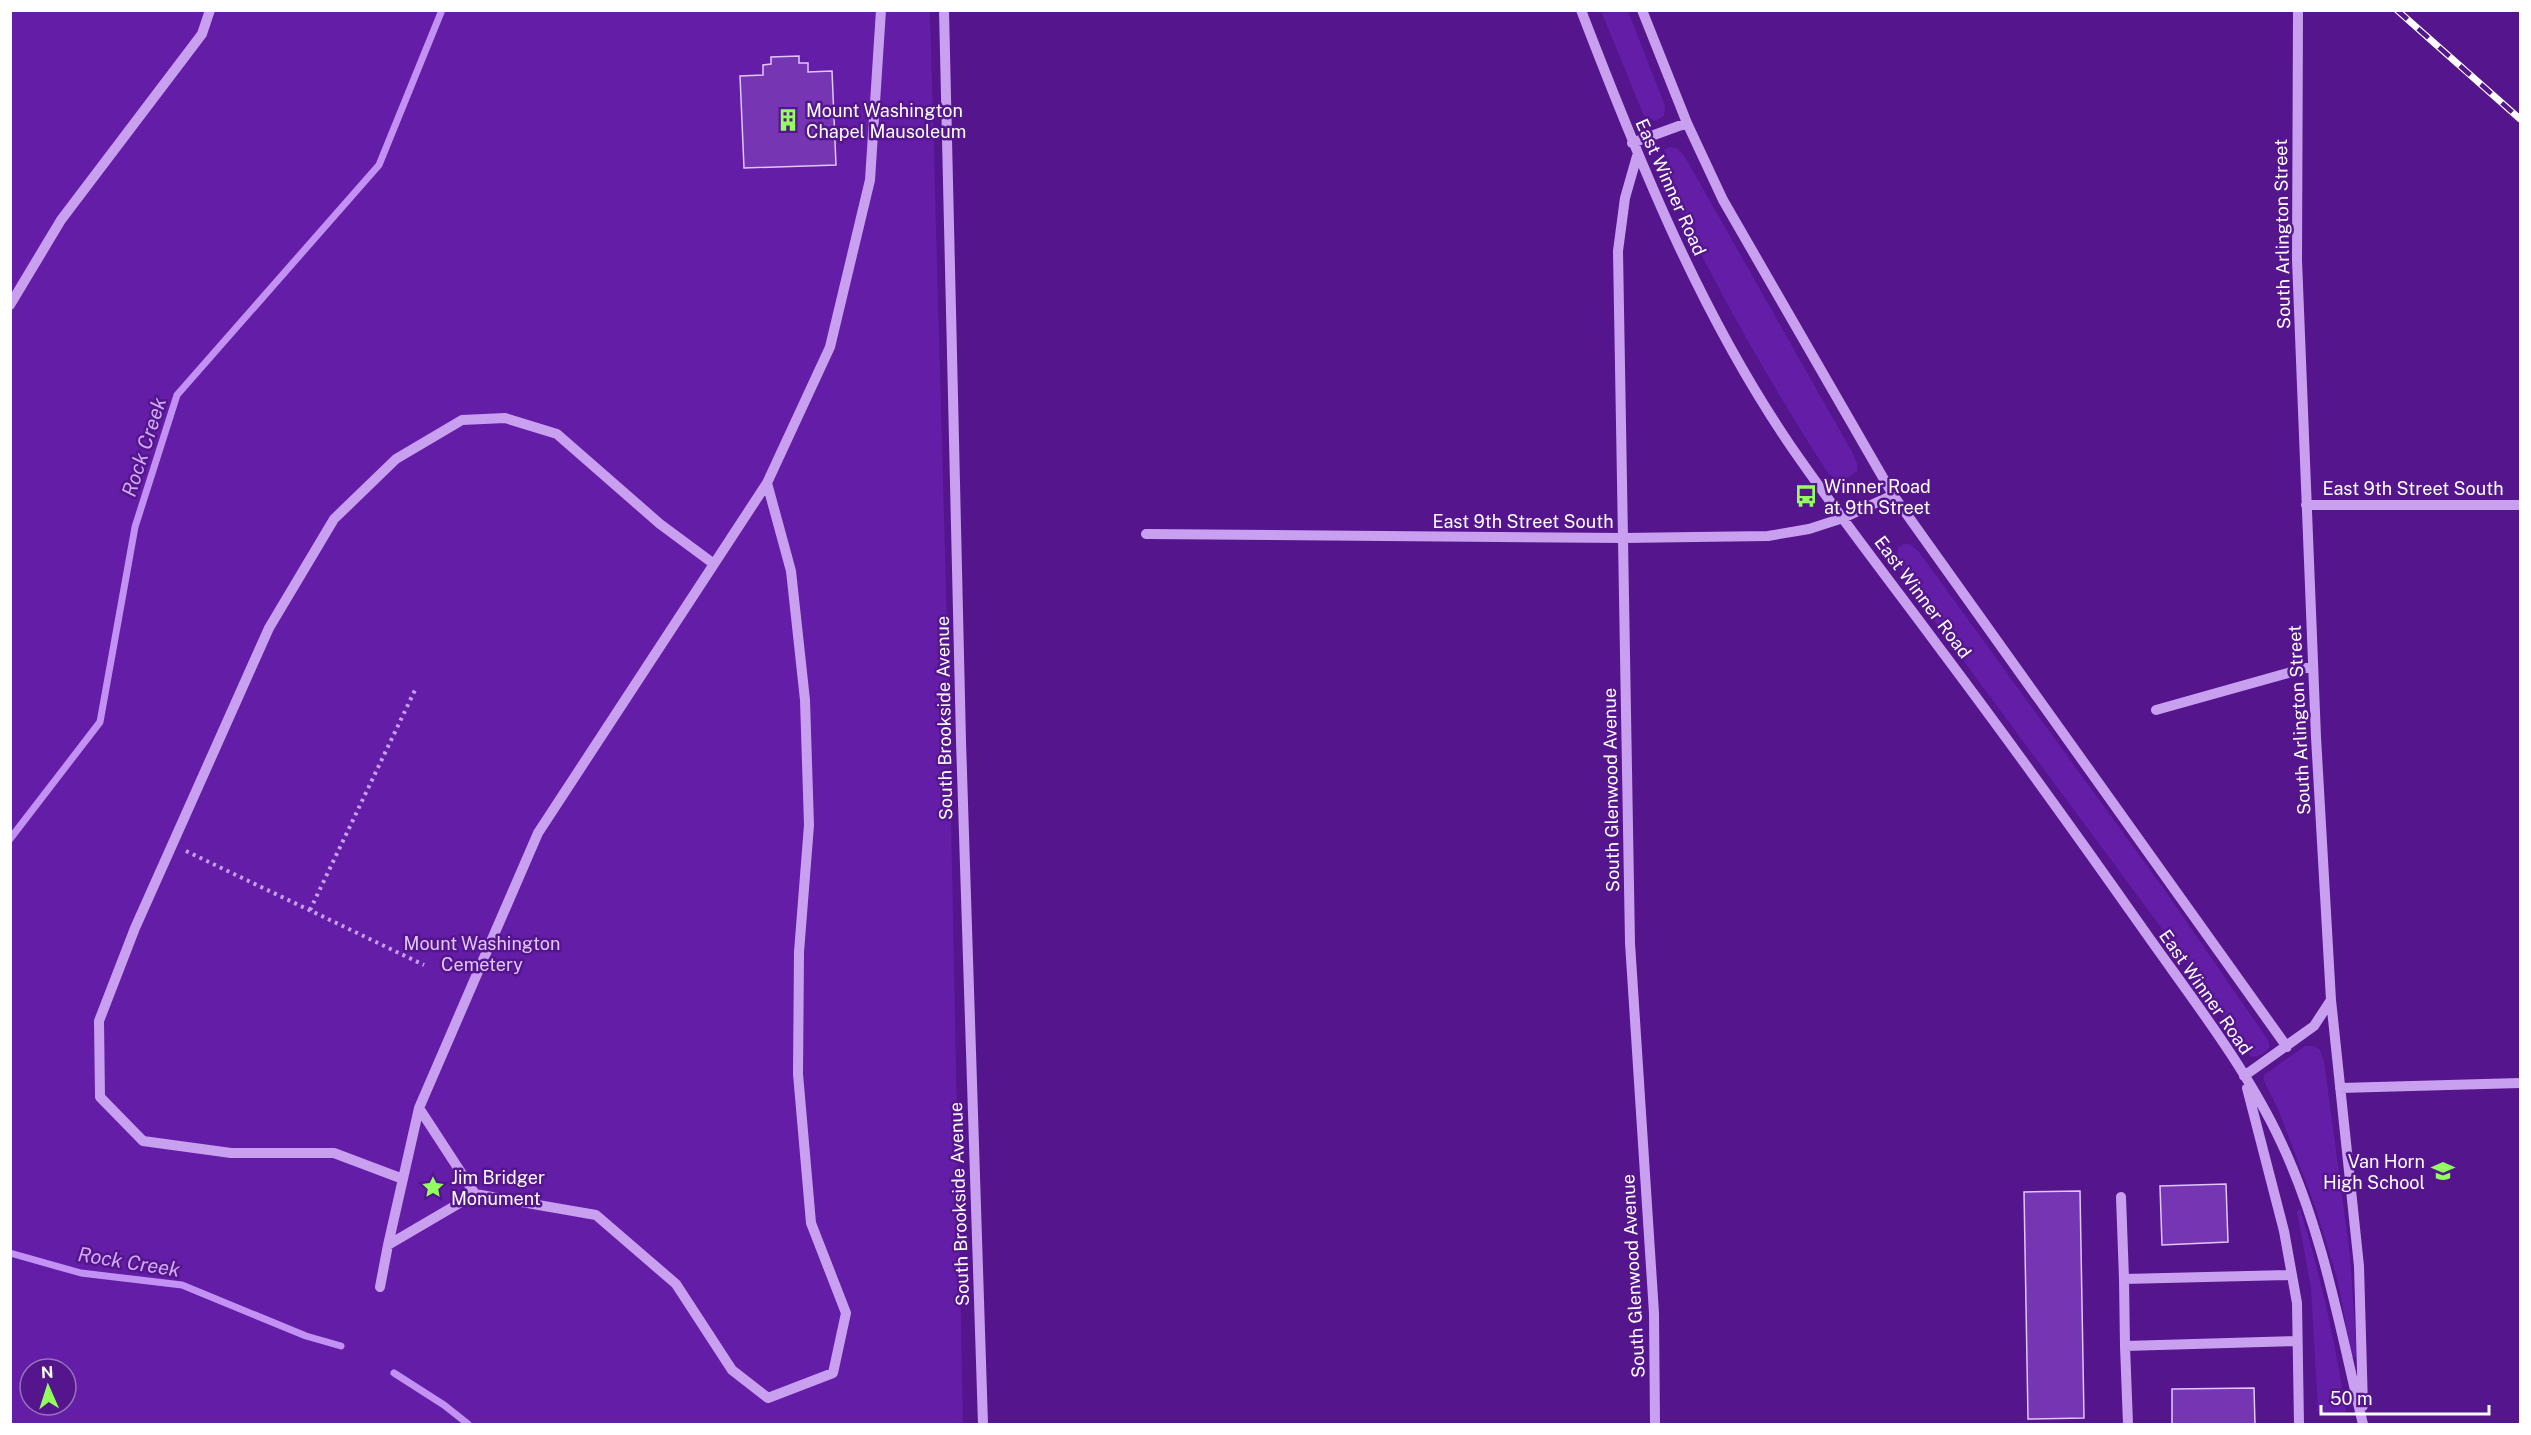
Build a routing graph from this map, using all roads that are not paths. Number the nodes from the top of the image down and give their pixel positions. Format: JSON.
{"nodes":[{"id":1,"x":210,"y":10,"type":"edge"},
{"id":2,"x":881,"y":10,"type":"edge"},
{"id":3,"x":944,"y":10,"type":"edge"},
{"id":4,"x":1581,"y":10,"type":"edge"},
{"id":5,"x":1642,"y":10,"type":"edge"},
{"id":6,"x":2298,"y":11,"type":"edge"},
{"id":7,"x":1687,"y":123,"type":"junction"},
{"id":8,"x":1632,"y":143,"type":"junction"},
{"id":9,"x":1637,"y":156,"type":"junction"},
{"id":10,"x":10,"y":305,"type":"edge"},
{"id":11,"x":767,"y":483,"type":"junction"},
{"id":12,"x":1893,"y":495,"type":"junction"},
{"id":13,"x":2306,"y":505,"type":"junction"},
{"id":14,"x":2520,"y":505,"type":"edge"},
{"id":15,"x":1843,"y":518,"type":"junction"},
{"id":16,"x":1146,"y":534,"type":"dead end"},
{"id":17,"x":1623,"y":538,"type":"junction"},
{"id":18,"x":714,"y":564,"type":"junction"},
{"id":19,"x":2313,"y":666,"type":"junction"},
{"id":20,"x":2156,"y":710,"type":"dead end"},
{"id":21,"x":2331,"y":1000,"type":"junction"},
{"id":22,"x":2287,"y":1047,"type":"junction"},
{"id":23,"x":2244,"y":1076,"type":"junction"},
{"id":24,"x":2520,"y":1083,"type":"edge"},
{"id":25,"x":2340,"y":1088,"type":"junction"},
{"id":26,"x":419,"y":1108,"type":"junction"},
{"id":27,"x":403,"y":1179,"type":"junction"},
{"id":28,"x":475,"y":1194,"type":"junction"},
{"id":29,"x":2121,"y":1197,"type":"dead end"},
{"id":30,"x":388,"y":1245,"type":"junction"},
{"id":31,"x":2292,"y":1275,"type":"junction"},
{"id":32,"x":2124,"y":1278,"type":"junction"},
{"id":33,"x":380,"y":1287,"type":"dead end"},
{"id":34,"x":2297,"y":1341,"type":"junction"},
{"id":35,"x":2126,"y":1346,"type":"junction"},
{"id":36,"x":983,"y":1425,"type":"edge"},
{"id":37,"x":1655,"y":1425,"type":"edge"},
{"id":38,"x":2128,"y":1425,"type":"edge"},
{"id":39,"x":2299,"y":1425,"type":"edge"},
{"id":40,"x":2363,"y":1425,"type":"edge"}],
"edges":[{"from":1,"to":10,"type":"street"},
{"from":2,"to":11,"type":"street"},
{"from":3,"to":36,"type":"street","name":"South Brookside Avenue"},
{"from":4,"to":8,"type":"street","name":"East Winner Road"},
{"from":5,"to":7,"type":"street","name":"East Winner Road"},
{"from":6,"to":13,"type":"street","name":"South Arlington Street"},
{"from":7,"to":8,"type":"street"},
{"from":7,"to":12,"type":"street","name":"East Winner Road"},
{"from":8,"to":9,"type":"street","name":"East Winner Road"},
{"from":9,"to":15,"type":"street","name":"East Winner Road"},
{"from":9,"to":17,"type":"street","name":"South Glenwood Avenue"},
{"from":11,"to":18,"type":"street"},
{"from":11,"to":28,"type":"street"},
{"from":12,"to":15,"type":"street","name":"East 9th Street South"},
{"from":12,"to":22,"type":"street","name":"East Winner Road"},
{"from":13,"to":14,"type":"street","name":"East 9th Street South"},
{"from":13,"to":19,"type":"street","name":"South Arlington Street"},
{"from":15,"to":17,"type":"street","name":"East 9th Street South"},
{"from":15,"to":23,"type":"street","name":"East Winner Road"},
{"from":16,"to":17,"type":"street","name":"East 9th Street South"},
{"from":17,"to":37,"type":"street","name":"South Glenwood Avenue"},
{"from":18,"to":26,"type":"street"},
{"from":18,"to":27,"type":"street"},
{"from":19,"to":20,"type":"street"},
{"from":19,"to":21,"type":"street","name":"South Arlington Street"},
{"from":21,"to":22,"type":"street"},
{"from":21,"to":25,"type":"street","name":"South Arlington Street"},
{"from":22,"to":23,"type":"street"},
{"from":23,"to":31,"type":"street","name":"East Winner Road"},
{"from":23,"to":40,"type":"street","name":"East Winner Road"},
{"from":24,"to":25,"type":"street"},
{"from":25,"to":40,"type":"street","name":"South Arlington Street"},
{"from":26,"to":27,"type":"street"},
{"from":26,"to":28,"type":"street"},
{"from":27,"to":30,"type":"street"},
{"from":28,"to":30,"type":"street"},
{"from":29,"to":32,"type":"street"},
{"from":30,"to":33,"type":"street"},
{"from":31,"to":32,"type":"street"},
{"from":31,"to":34,"type":"street","name":"East Winner Road"},
{"from":32,"to":35,"type":"street"},
{"from":34,"to":35,"type":"street"},
{"from":34,"to":39,"type":"street","name":"East Winner Road"},
{"from":35,"to":38,"type":"street"}]}
